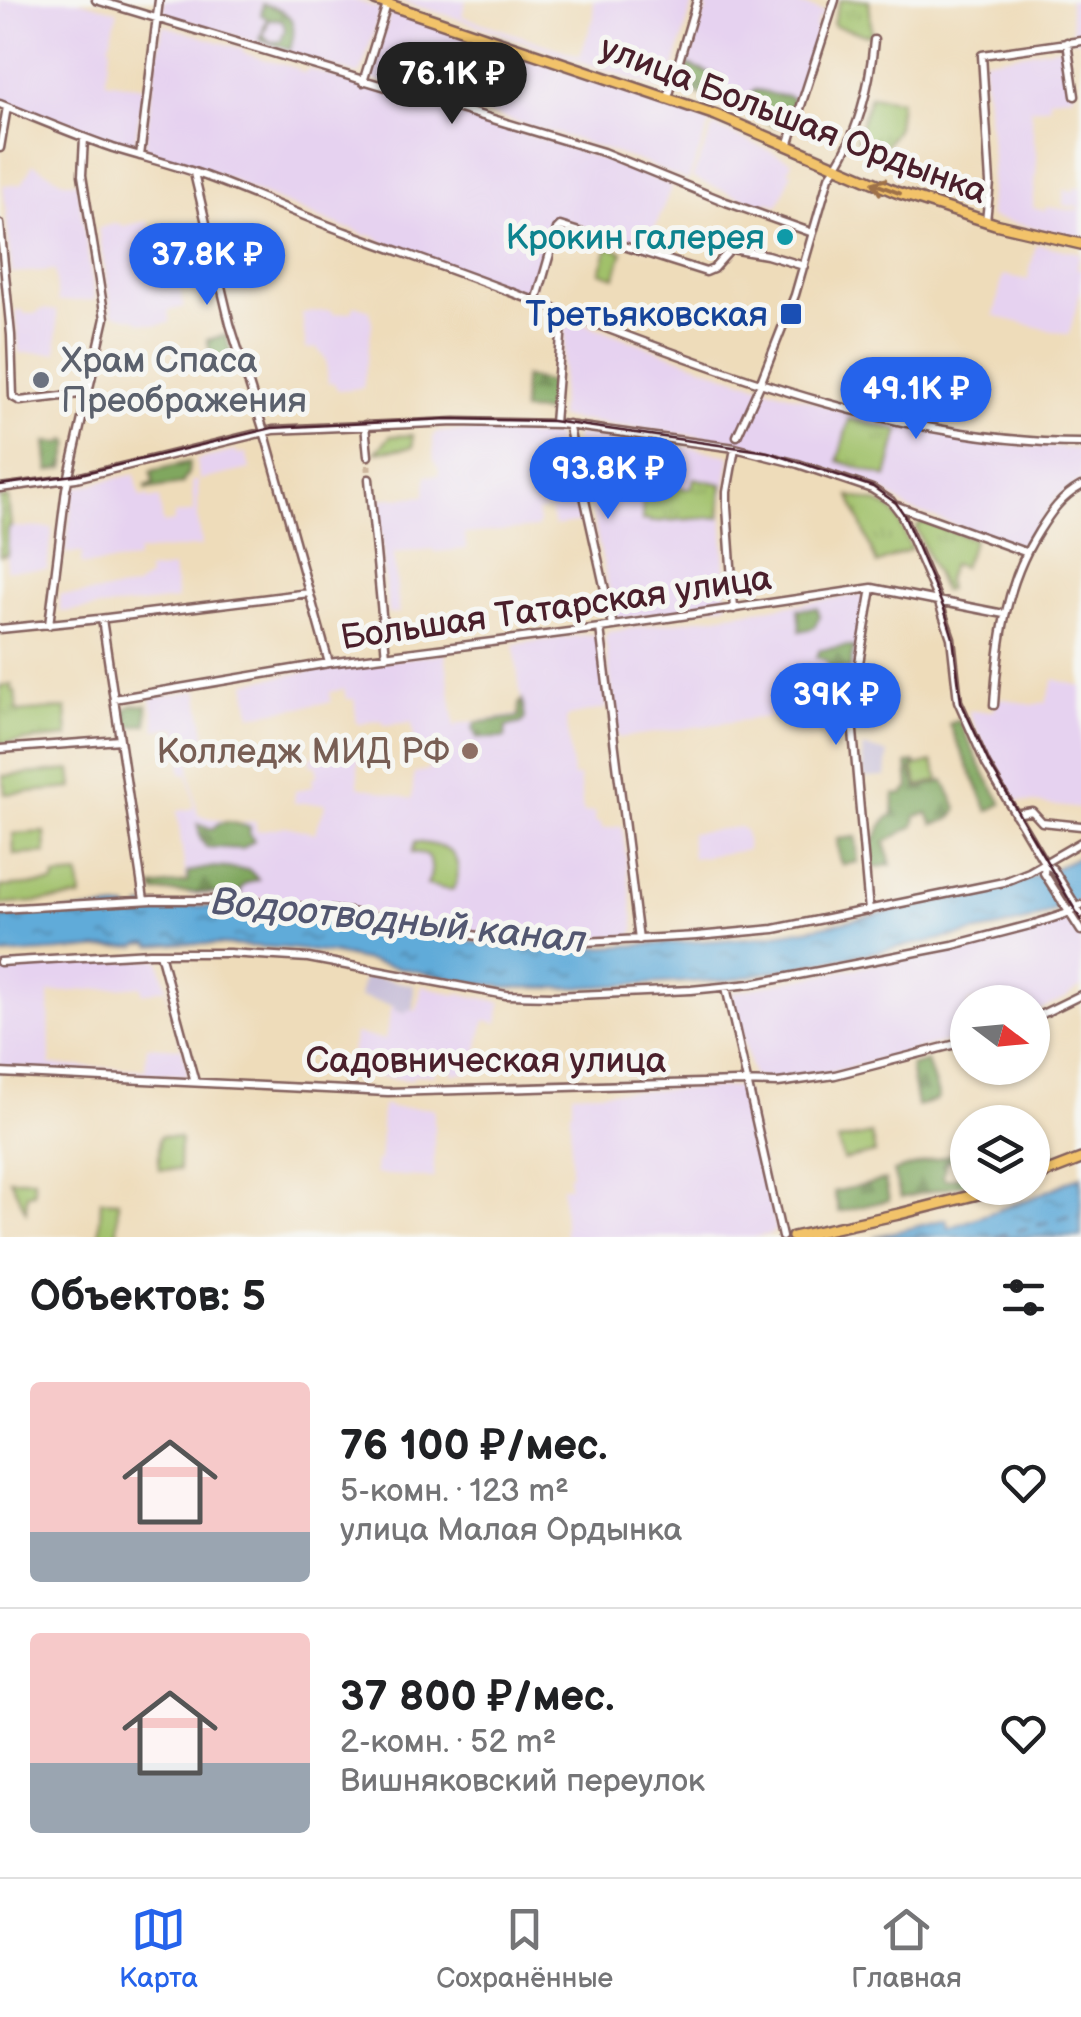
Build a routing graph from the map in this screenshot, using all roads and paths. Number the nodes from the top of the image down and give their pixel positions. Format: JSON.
{"nodes":[{"id":1,"x":96,"y":0,"type":"edge"},
{"id":2,"x":159,"y":0,"type":"edge"},
{"id":3,"x":375,"y":0,"type":"edge"},
{"id":4,"x":697,"y":0,"type":"edge"},
{"id":5,"x":835,"y":0,"type":"edge"},
{"id":6,"x":387,"y":4,"type":"junction"},
{"id":7,"x":157,"y":17,"type":"junction"},
{"id":8,"x":874,"y":40,"type":"dead end"},
{"id":9,"x":1081,"y":41,"type":"edge"},
{"id":10,"x":1067,"y":42,"type":"junction"},
{"id":11,"x":364,"y":82,"type":"junction"},
{"id":12,"x":1075,"y":96,"type":"dead end"},
{"id":13,"x":668,"y":98,"type":"junction"},
{"id":14,"x":4,"y":106,"type":"edge"},
{"id":15,"x":84,"y":138,"type":"junction"},
{"id":16,"x":787,"y":147,"type":"junction"},
{"id":17,"x":0,"y":148,"type":"edge"},
{"id":18,"x":140,"y":156,"type":"junction"},
{"id":19,"x":836,"y":168,"type":"junction"},
{"id":20,"x":193,"y":172,"type":"junction"},
{"id":21,"x":986,"y":221,"type":"junction"},
{"id":22,"x":0,"y":224,"type":"edge"},
{"id":23,"x":814,"y":233,"type":"junction"},
{"id":24,"x":1081,"y":244,"type":"edge"},
{"id":25,"x":804,"y":266,"type":"junction"},
{"id":26,"x":536,"y":302,"type":"junction"},
{"id":27,"x":563,"y":312,"type":"junction"},
{"id":28,"x":88,"y":394,"type":"junction"},
{"id":29,"x":554,"y":423,"type":"junction"},
{"id":30,"x":568,"y":424,"type":"junction"},
{"id":31,"x":365,"y":425,"type":"junction"},
{"id":32,"x":263,"y":432,"type":"junction"},
{"id":33,"x":737,"y":436,"type":"dead end"},
{"id":34,"x":1081,"y":443,"type":"edge"},
{"id":35,"x":735,"y":448,"type":"junction"},
{"id":36,"x":368,"y":456,"type":"tunnel mouth"},
{"id":37,"x":370,"y":479,"type":"tunnel mouth"},
{"id":38,"x":68,"y":480,"type":"junction"},
{"id":39,"x":1081,"y":486,"type":"edge"},
{"id":40,"x":0,"y":488,"type":"edge"},
{"id":41,"x":896,"y":506,"type":"junction"},
{"id":42,"x":1025,"y":552,"type":"junction"},
{"id":43,"x":872,"y":588,"type":"junction"},
{"id":44,"x":309,"y":593,"type":"junction"},
{"id":45,"x":938,"y":600,"type":"junction"},
{"id":46,"x":734,"y":608,"type":"junction"},
{"id":47,"x":1004,"y":614,"type":"junction"},
{"id":48,"x":102,"y":619,"type":"junction"},
{"id":49,"x":49,"y":625,"type":"junction"},
{"id":50,"x":612,"y":626,"type":"junction"},
{"id":51,"x":0,"y":628,"type":"edge"},
{"id":52,"x":600,"y":628,"type":"junction"},
{"id":53,"x":386,"y":656,"type":"junction"},
{"id":54,"x":328,"y":663,"type":"junction"},
{"id":55,"x":114,"y":699,"type":"junction"},
{"id":56,"x":994,"y":705,"type":"dead end"},
{"id":57,"x":120,"y":740,"type":"junction"},
{"id":58,"x":0,"y":749,"type":"edge"},
{"id":59,"x":1015,"y":814,"type":"junction"},
{"id":60,"x":1081,"y":828,"type":"edge"},
{"id":61,"x":1081,"y":842,"type":"edge"},
{"id":62,"x":1044,"y":868,"type":"junction"},
{"id":63,"x":144,"y":900,"type":"junction"},
{"id":64,"x":0,"y":909,"type":"edge"},
{"id":65,"x":1074,"y":909,"type":"edge"},
{"id":66,"x":869,"y":911,"type":"junction"},
{"id":67,"x":1081,"y":931,"type":"edge"},
{"id":68,"x":639,"y":940,"type":"junction"},
{"id":69,"x":160,"y":953,"type":"junction"},
{"id":70,"x":0,"y":962,"type":"edge"},
{"id":71,"x":726,"y":988,"type":"junction"},
{"id":72,"x":1081,"y":995,"type":"edge"},
{"id":73,"x":1050,"y":1010,"type":"edge"},
{"id":74,"x":950,"y":1046,"type":"edge"},
{"id":75,"x":0,"y":1073,"type":"edge"},
{"id":76,"x":195,"y":1082,"type":"junction"},
{"id":77,"x":748,"y":1082,"type":"junction"},
{"id":78,"x":1081,"y":1159,"type":"edge"},
{"id":79,"x":1050,"y":1171,"type":"edge"},
{"id":80,"x":950,"y":1201,"type":"edge"},
{"id":81,"x":782,"y":1237,"type":"edge"},
{"id":82,"x":793,"y":1237,"type":"edge"}],
"edges":[{"from":1,"to":7,"type":"street"},
{"from":2,"to":7,"type":"street"},
{"from":3,"to":6,"type":"main road","name":"улица Большая Ордынка"},
{"from":4,"to":13,"type":"street"},
{"from":5,"to":16,"type":"street"},
{"from":6,"to":11,"type":"street"},
{"from":6,"to":13,"type":"main road","name":"улица Большая Ордынка"},
{"from":7,"to":11,"type":"street"},
{"from":7,"to":18,"type":"street"},
{"from":8,"to":19,"type":"street"},
{"from":9,"to":10,"type":"street"},
{"from":10,"to":12,"type":"street"},
{"from":10,"to":21,"type":"street"},
{"from":11,"to":23,"type":"street"},
{"from":13,"to":16,"type":"main road","name":"улица Большая Ордынка"},
{"from":14,"to":15,"type":"street"},
{"from":14,"to":17,"type":"street"},
{"from":15,"to":18,"type":"street"},
{"from":15,"to":28,"type":"street"},
{"from":16,"to":19,"type":"main road","name":"улица Большая Ордынка"},
{"from":18,"to":20,"type":"street"},
{"from":21,"to":19,"type":"main road","name":"улица Большая Ордынка","one_way":true},
{"from":19,"to":23,"type":"street"},
{"from":20,"to":26,"type":"street"},
{"from":20,"to":32,"type":"street"},
{"from":21,"to":24,"type":"main road","name":"улица Большая Ордынка"},
{"from":22,"to":28,"type":"street"},
{"from":23,"to":25,"type":"street"},
{"from":25,"to":26,"type":"street"},
{"from":25,"to":33,"type":"street"},
{"from":26,"to":27,"type":"street"},
{"from":27,"to":29,"type":"street"},
{"from":27,"to":34,"type":"street"},
{"from":28,"to":38,"type":"street"},
{"from":29,"to":30,"type":"street"},
{"from":29,"to":31,"type":"street"},
{"from":30,"to":35,"type":"street"},
{"from":30,"to":50,"type":"street"},
{"from":31,"to":32,"type":"street"},
{"from":31,"to":36,"type":"street"},
{"from":32,"to":38,"type":"street"},
{"from":32,"to":44,"type":"street"},
{"from":35,"to":41,"type":"street"},
{"from":35,"to":46,"type":"street"},
{"from":37,"to":53,"type":"street"},
{"from":38,"to":40,"type":"street"},
{"from":38,"to":49,"type":"street"},
{"from":39,"to":42,"type":"street"},
{"from":41,"to":42,"type":"street"},
{"from":41,"to":45,"type":"street"},
{"from":42,"to":47,"type":"street"},
{"from":43,"to":45,"type":"street","name":"Большая Татарская улица"},
{"from":43,"to":46,"type":"street","name":"Большая Татарская улица"},
{"from":43,"to":66,"type":"street"},
{"from":44,"to":48,"type":"street"},
{"from":44,"to":54,"type":"street"},
{"from":45,"to":47,"type":"street","name":"Большая Татарская улица"},
{"from":45,"to":59,"type":"street"},
{"from":46,"to":50,"type":"street","name":"Большая Татарская улица"},
{"from":47,"to":56,"type":"street"},
{"from":48,"to":49,"type":"street"},
{"from":48,"to":55,"type":"street"},
{"from":49,"to":51,"type":"street"},
{"from":50,"to":52,"type":"street","name":"Большая Татарская улица"},
{"from":52,"to":53,"type":"street","name":"Большая Татарская улица"},
{"from":52,"to":68,"type":"street"},
{"from":53,"to":54,"type":"street","name":"Большая Татарская улица"},
{"from":54,"to":55,"type":"street","name":"Большая Татарская улица"},
{"from":55,"to":57,"type":"street"},
{"from":57,"to":58,"type":"street"},
{"from":57,"to":63,"type":"street"},
{"from":59,"to":60,"type":"street"},
{"from":59,"to":62,"type":"street"},
{"from":61,"to":62,"type":"street"},
{"from":62,"to":65,"type":"street"},
{"from":62,"to":65,"type":"street"},
{"from":62,"to":66,"type":"street"},
{"from":63,"to":64,"type":"street"},
{"from":63,"to":68,"type":"street"},
{"from":65,"to":67,"type":"street"},
{"from":65,"to":71,"type":"street"},
{"from":66,"to":68,"type":"street"},
{"from":69,"to":70,"type":"street"},
{"from":69,"to":71,"type":"street"},
{"from":69,"to":76,"type":"street"},
{"from":71,"to":77,"type":"street"},
{"from":72,"to":73,"type":"street"},
{"from":74,"to":77,"type":"street","name":"Садовническая улица"},
{"from":75,"to":76,"type":"street","name":"Садовническая улица"},
{"from":76,"to":77,"type":"street","name":"Садовническая улица"},
{"from":77,"to":81,"type":"street"},
{"from":78,"to":79,"type":"main road"},
{"from":80,"to":82,"type":"main road"}]}
